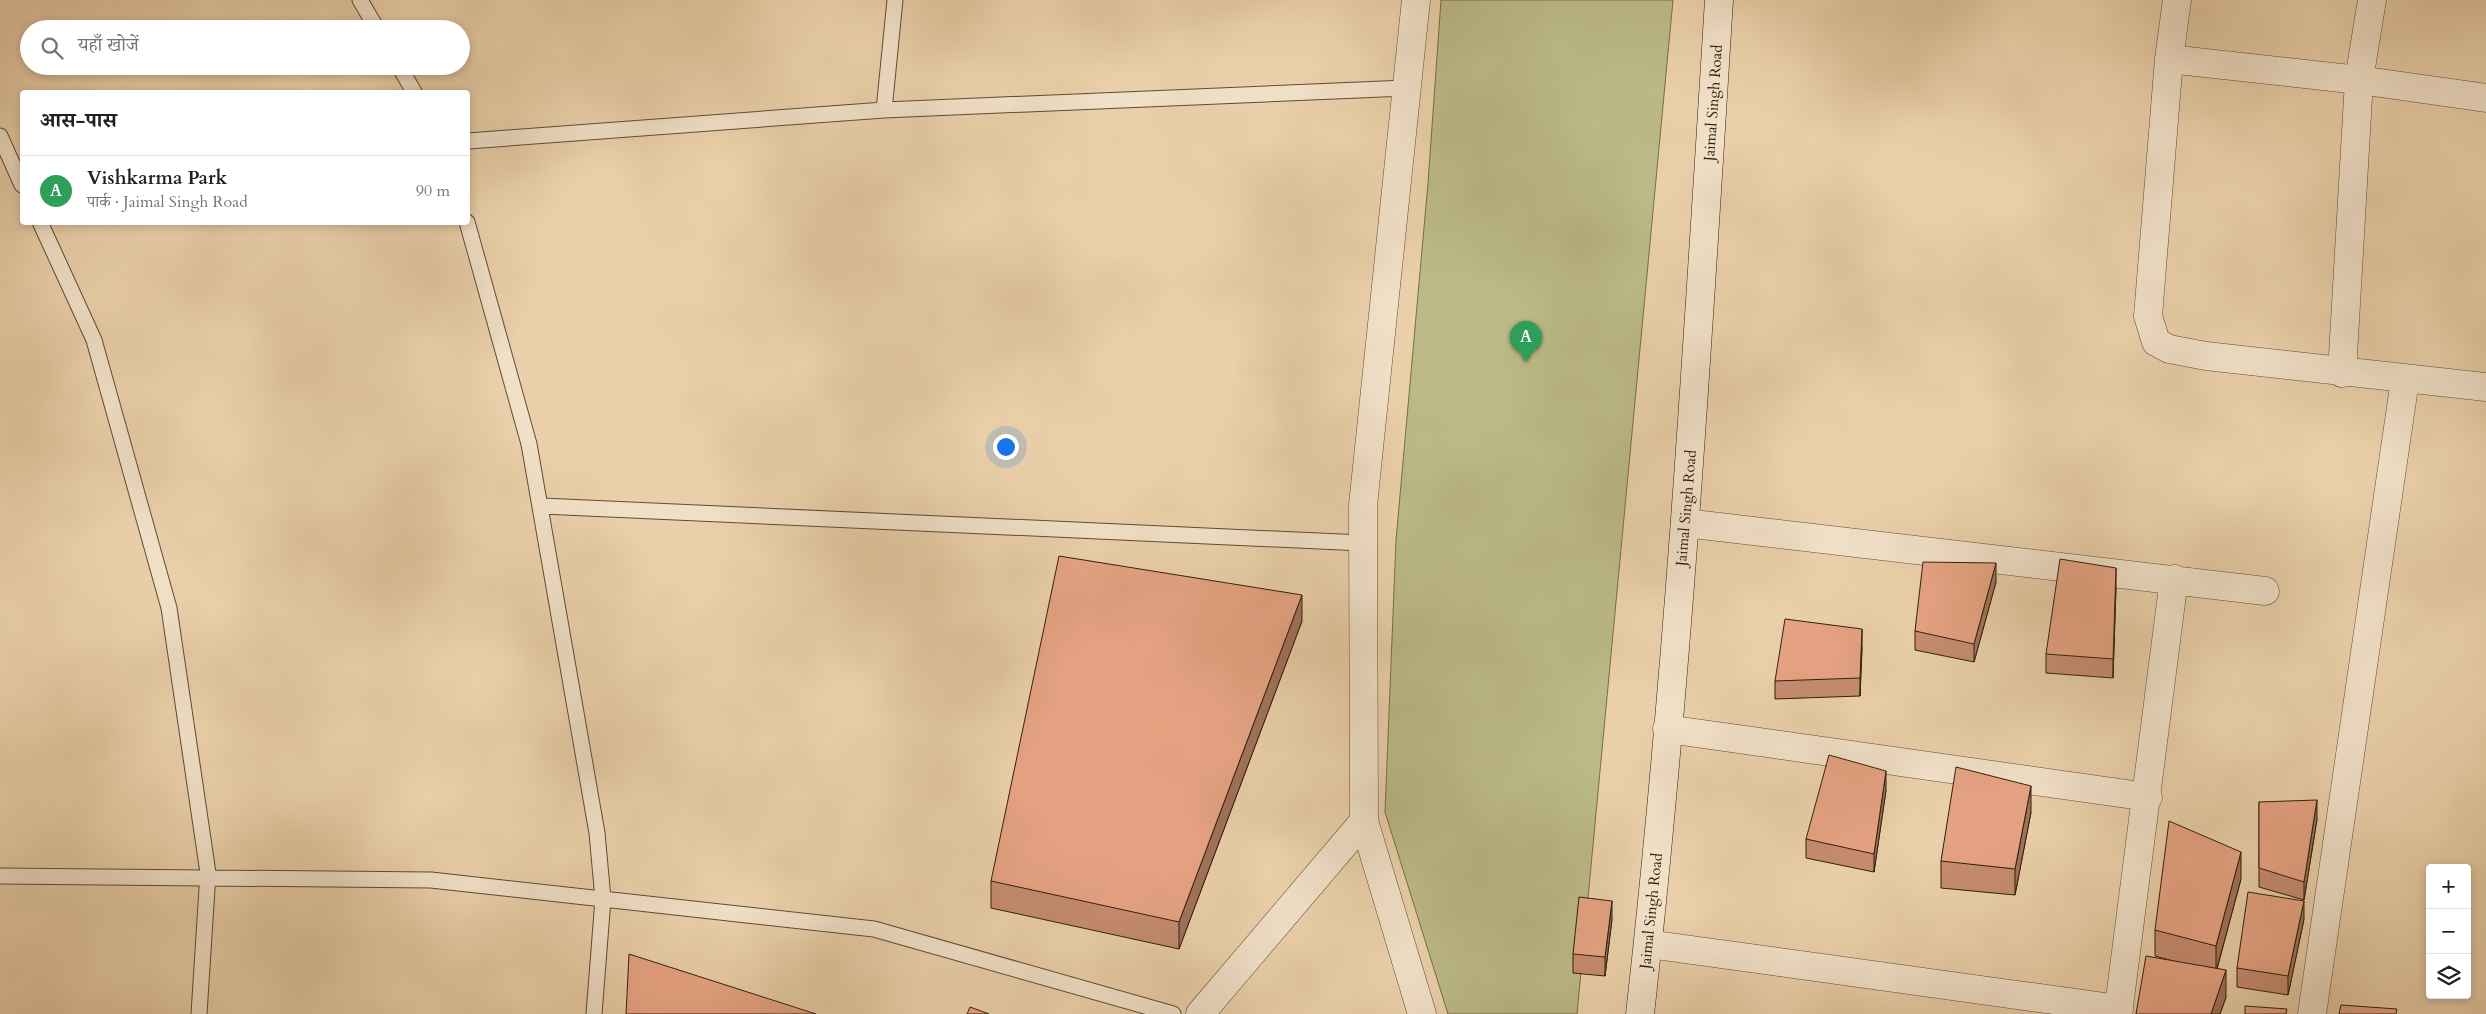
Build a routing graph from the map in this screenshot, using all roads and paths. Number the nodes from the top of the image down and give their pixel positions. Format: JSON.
{"nodes":[{"id":1,"x":360,"y":0,"type":"edge"},
{"id":2,"x":895,"y":0,"type":"edge"},
{"id":3,"x":1416,"y":0,"type":"edge"},
{"id":4,"x":1719,"y":0,"type":"edge"},
{"id":5,"x":2177,"y":0,"type":"edge"},
{"id":6,"x":2372,"y":0,"type":"edge"},
{"id":7,"x":372,"y":20,"type":"edge"},
{"id":8,"x":2169,"y":59,"type":"junction"},
{"id":9,"x":404,"y":75,"type":"edge"},
{"id":10,"x":2359,"y":80,"type":"junction"},
{"id":11,"x":1406,"y":88,"type":"junction"},
{"id":12,"x":413,"y":90,"type":"edge"},
{"id":13,"x":2486,"y":98,"type":"edge"},
{"id":14,"x":884,"y":110,"type":"junction"},
{"id":15,"x":0,"y":136,"type":"edge"},
{"id":16,"x":470,"y":141,"type":"edge"},
{"id":17,"x":20,"y":181,"type":"edge"},
{"id":18,"x":41,"y":225,"type":"edge"},
{"id":19,"x":468,"y":225,"type":"edge"},
{"id":20,"x":2342,"y":373,"type":"junction"},
{"id":21,"x":2405,"y":380,"type":"junction"},
{"id":22,"x":2486,"y":387,"type":"edge"},
{"id":23,"x":542,"y":506,"type":"junction"},
{"id":24,"x":1685,"y":523,"type":"junction"},
{"id":25,"x":1363,"y":543,"type":"junction"},
{"id":26,"x":2174,"y":579,"type":"junction"},
{"id":27,"x":2265,"y":591,"type":"dead end"},
{"id":28,"x":1667,"y":729,"type":"junction"},
{"id":29,"x":2148,"y":797,"type":"junction"},
{"id":30,"x":1364,"y":821,"type":"junction"},
{"id":31,"x":0,"y":876,"type":"edge"},
{"id":32,"x":208,"y":877,"type":"junction"},
{"id":33,"x":603,"y":899,"type":"junction"},
{"id":34,"x":1648,"y":944,"type":"junction"},
{"id":35,"x":2119,"y":1011,"type":"edge"},
{"id":36,"x":199,"y":1014,"type":"edge"},
{"id":37,"x":594,"y":1014,"type":"edge"},
{"id":38,"x":1173,"y":1014,"type":"edge"},
{"id":39,"x":1200,"y":1014,"type":"edge"},
{"id":40,"x":1422,"y":1014,"type":"edge"},
{"id":41,"x":1640,"y":1014,"type":"edge"},
{"id":42,"x":2312,"y":1014,"type":"edge"}],
"edges":[{"from":1,"to":7,"type":"lane"},
{"from":2,"to":14,"type":"lane"},
{"from":3,"to":11,"type":"street"},
{"from":4,"to":24,"type":"street","name":"Jaimal Singh Road"},
{"from":5,"to":8,"type":"street"},
{"from":6,"to":10,"type":"street"},
{"from":8,"to":10,"type":"street"},
{"from":8,"to":20,"type":"street"},
{"from":9,"to":12,"type":"lane"},
{"from":10,"to":13,"type":"street"},
{"from":10,"to":20,"type":"street"},
{"from":11,"to":14,"type":"lane"},
{"from":11,"to":25,"type":"street"},
{"from":14,"to":16,"type":"lane"},
{"from":15,"to":17,"type":"lane"},
{"from":18,"to":32,"type":"lane"},
{"from":19,"to":23,"type":"lane"},
{"from":20,"to":21,"type":"street"},
{"from":21,"to":22,"type":"street"},
{"from":21,"to":42,"type":"street"},
{"from":23,"to":25,"type":"lane"},
{"from":23,"to":33,"type":"lane"},
{"from":24,"to":26,"type":"street"},
{"from":24,"to":28,"type":"street","name":"Jaimal Singh Road"},
{"from":25,"to":30,"type":"street"},
{"from":26,"to":27,"type":"street"},
{"from":26,"to":29,"type":"street"},
{"from":28,"to":29,"type":"street"},
{"from":28,"to":34,"type":"street","name":"Jaimal Singh Road"},
{"from":29,"to":35,"type":"street"},
{"from":30,"to":39,"type":"street"},
{"from":30,"to":40,"type":"street"},
{"from":31,"to":32,"type":"lane"},
{"from":32,"to":33,"type":"lane"},
{"from":32,"to":36,"type":"lane"},
{"from":33,"to":37,"type":"lane"},
{"from":33,"to":38,"type":"lane"},
{"from":34,"to":35,"type":"street"},
{"from":34,"to":41,"type":"street","name":"Jaimal Singh Road"}]}
